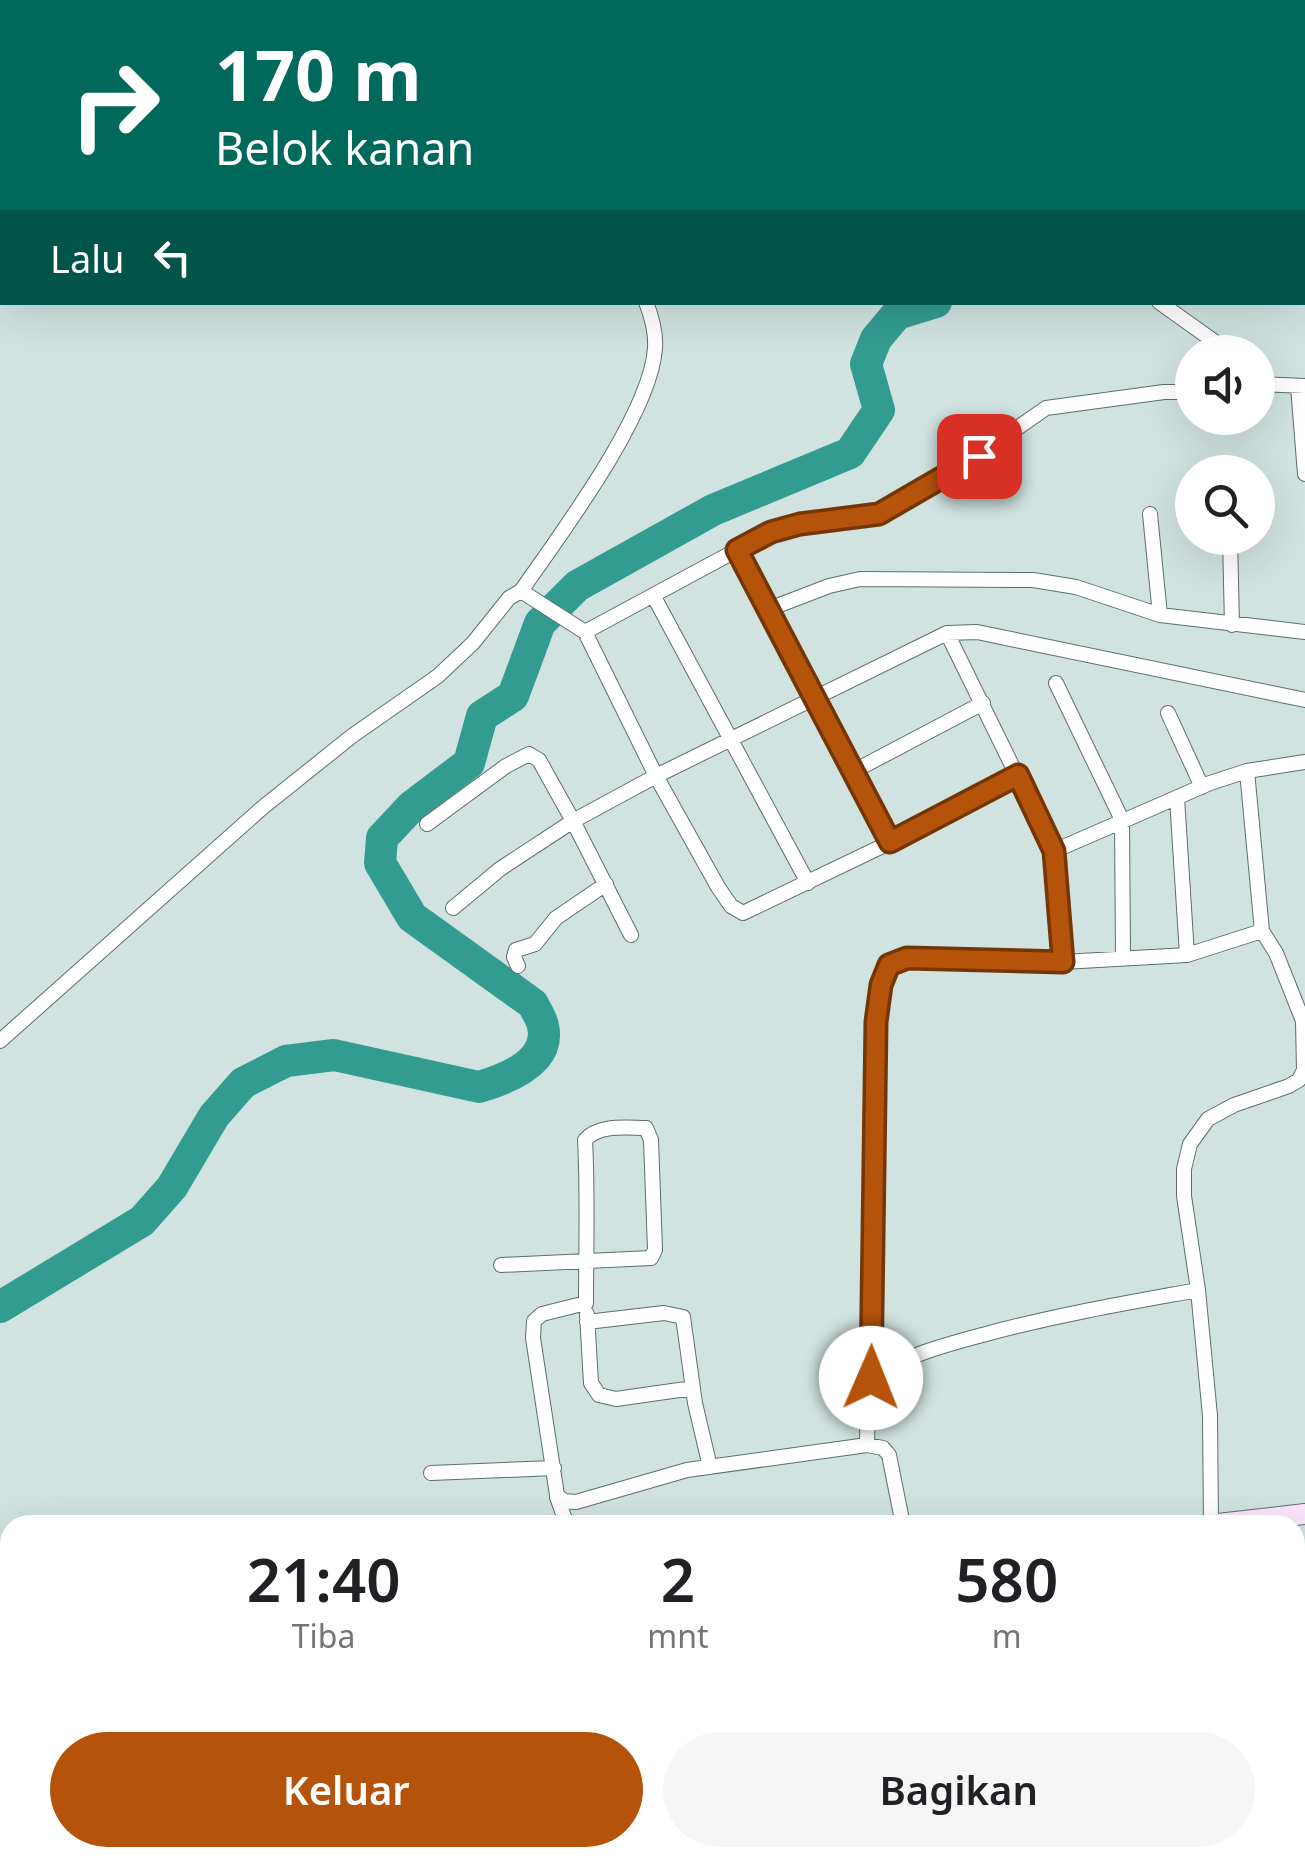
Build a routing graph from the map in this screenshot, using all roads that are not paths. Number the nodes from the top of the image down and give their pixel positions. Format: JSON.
{"nodes":[{"id":1,"x":647,"y":305,"type":"edge"},
{"id":2,"x":1163,"y":305,"type":"edge"},
{"id":3,"x":1205,"y":335,"type":"edge"},
{"id":4,"x":1275,"y":382,"type":"edge"},
{"id":5,"x":1302,"y":386,"type":"edge"},
{"id":6,"x":1175,"y":393,"type":"edge"},
{"id":7,"x":1305,"y":474,"type":"edge"},
{"id":8,"x":1150,"y":514,"type":"dead end"},
{"id":9,"x":737,"y":550,"type":"junction"},
{"id":10,"x":1230,"y":555,"type":"edge"},
{"id":11,"x":528,"y":594,"type":"junction"},
{"id":12,"x":653,"y":595,"type":"junction"},
{"id":13,"x":769,"y":609,"type":"junction"},
{"id":14,"x":1160,"y":615,"type":"junction"},
{"id":15,"x":1232,"y":625,"type":"junction"},
{"id":16,"x":585,"y":632,"type":"junction"},
{"id":17,"x":1305,"y":632,"type":"edge"},
{"id":18,"x":948,"y":633,"type":"junction"},
{"id":19,"x":1056,"y":684,"type":"dead end"},
{"id":20,"x":816,"y":698,"type":"junction"},
{"id":21,"x":1305,"y":700,"type":"edge"},
{"id":22,"x":983,"y":703,"type":"junction"},
{"id":23,"x":1168,"y":713,"type":"dead end"},
{"id":24,"x":732,"y":739,"type":"junction"},
{"id":25,"x":1305,"y":762,"type":"edge"},
{"id":26,"x":854,"y":771,"type":"junction"},
{"id":27,"x":1247,"y":771,"type":"junction"},
{"id":28,"x":1018,"y":775,"type":"junction"},
{"id":29,"x":656,"y":776,"type":"junction"},
{"id":30,"x":1202,"y":787,"type":"junction"},
{"id":31,"x":1177,"y":798,"type":"junction"},
{"id":32,"x":1122,"y":820,"type":"junction"},
{"id":33,"x":574,"y":821,"type":"junction"},
{"id":34,"x":427,"y":824,"type":"dead end"},
{"id":35,"x":890,"y":842,"type":"junction"},
{"id":36,"x":1054,"y":851,"type":"junction"},
{"id":37,"x":808,"y":883,"type":"junction"},
{"id":38,"x":606,"y":884,"type":"junction"},
{"id":39,"x":453,"y":908,"type":"dead end"},
{"id":40,"x":1262,"y":930,"type":"junction"},
{"id":41,"x":631,"y":935,"type":"dead end"},
{"id":42,"x":1187,"y":955,"type":"junction"},
{"id":43,"x":1123,"y":958,"type":"junction"},
{"id":44,"x":1063,"y":962,"type":"junction"},
{"id":45,"x":518,"y":966,"type":"dead end"},
{"id":46,"x":1304,"y":1020,"type":"edge"},
{"id":47,"x":0,"y":1041,"type":"edge"},
{"id":48,"x":586,"y":1260,"type":"junction"},
{"id":49,"x":502,"y":1265,"type":"dead end"},
{"id":50,"x":1198,"y":1290,"type":"junction"},
{"id":51,"x":586,"y":1304,"type":"junction"},
{"id":52,"x":587,"y":1322,"type":"junction"},
{"id":53,"x":871,"y":1378,"type":"junction"},
{"id":54,"x":692,"y":1388,"type":"junction"},
{"id":55,"x":868,"y":1445,"type":"junction"},
{"id":56,"x":710,"y":1467,"type":"junction"},
{"id":57,"x":554,"y":1468,"type":"junction"},
{"id":58,"x":430,"y":1473,"type":"dead end"},
{"id":59,"x":556,"y":1496,"type":"junction"},
{"id":60,"x":563,"y":1515,"type":"edge"},
{"id":61,"x":901,"y":1515,"type":"edge"},
{"id":62,"x":1210,"y":1515,"type":"edge"}],
"edges":[{"from":1,"to":11,"type":"street"},
{"from":2,"to":3,"type":"street"},
{"from":4,"to":5,"type":"street"},
{"from":5,"to":7,"type":"street"},
{"from":6,"to":9,"type":"street"},
{"from":8,"to":14,"type":"street"},
{"from":9,"to":12,"type":"street"},
{"from":9,"to":13,"type":"street"},
{"from":10,"to":15,"type":"street"},
{"from":11,"to":16,"type":"street"},
{"from":11,"to":47,"type":"street"},
{"from":12,"to":16,"type":"street"},
{"from":12,"to":24,"type":"street"},
{"from":13,"to":14,"type":"street"},
{"from":13,"to":20,"type":"street"},
{"from":14,"to":15,"type":"street"},
{"from":15,"to":17,"type":"street"},
{"from":16,"to":29,"type":"street"},
{"from":18,"to":20,"type":"street"},
{"from":18,"to":21,"type":"street"},
{"from":18,"to":22,"type":"street"},
{"from":19,"to":32,"type":"street"},
{"from":20,"to":24,"type":"street"},
{"from":20,"to":26,"type":"street"},
{"from":22,"to":26,"type":"street"},
{"from":22,"to":28,"type":"street"},
{"from":23,"to":30,"type":"street"},
{"from":24,"to":29,"type":"street"},
{"from":24,"to":37,"type":"street"},
{"from":25,"to":27,"type":"street"},
{"from":26,"to":35,"type":"street"},
{"from":27,"to":30,"type":"street"},
{"from":27,"to":40,"type":"street"},
{"from":28,"to":35,"type":"street"},
{"from":28,"to":36,"type":"street"},
{"from":29,"to":33,"type":"street"},
{"from":29,"to":37,"type":"street"},
{"from":30,"to":31,"type":"street"},
{"from":31,"to":32,"type":"street"},
{"from":31,"to":42,"type":"street"},
{"from":32,"to":36,"type":"street"},
{"from":32,"to":43,"type":"street"},
{"from":33,"to":34,"type":"street"},
{"from":33,"to":38,"type":"street"},
{"from":33,"to":39,"type":"street"},
{"from":35,"to":37,"type":"street"},
{"from":36,"to":44,"type":"street"},
{"from":38,"to":41,"type":"street"},
{"from":38,"to":45,"type":"street"},
{"from":40,"to":42,"type":"street"},
{"from":40,"to":46,"type":"street"},
{"from":42,"to":43,"type":"street"},
{"from":43,"to":44,"type":"street"},
{"from":44,"to":53,"type":"street"},
{"from":46,"to":50,"type":"street"},
{"from":48,"to":48,"type":"street"},
{"from":48,"to":49,"type":"street"},
{"from":48,"to":51,"type":"street"},
{"from":50,"to":53,"type":"street"},
{"from":50,"to":62,"type":"street"},
{"from":51,"to":52,"type":"street"},
{"from":51,"to":57,"type":"street"},
{"from":52,"to":54,"type":"street"},
{"from":52,"to":54,"type":"street"},
{"from":53,"to":55,"type":"street"},
{"from":54,"to":56,"type":"street"},
{"from":55,"to":56,"type":"street"},
{"from":55,"to":61,"type":"street"},
{"from":56,"to":59,"type":"street"},
{"from":57,"to":58,"type":"street"},
{"from":57,"to":59,"type":"street"},
{"from":59,"to":60,"type":"street"}]}
